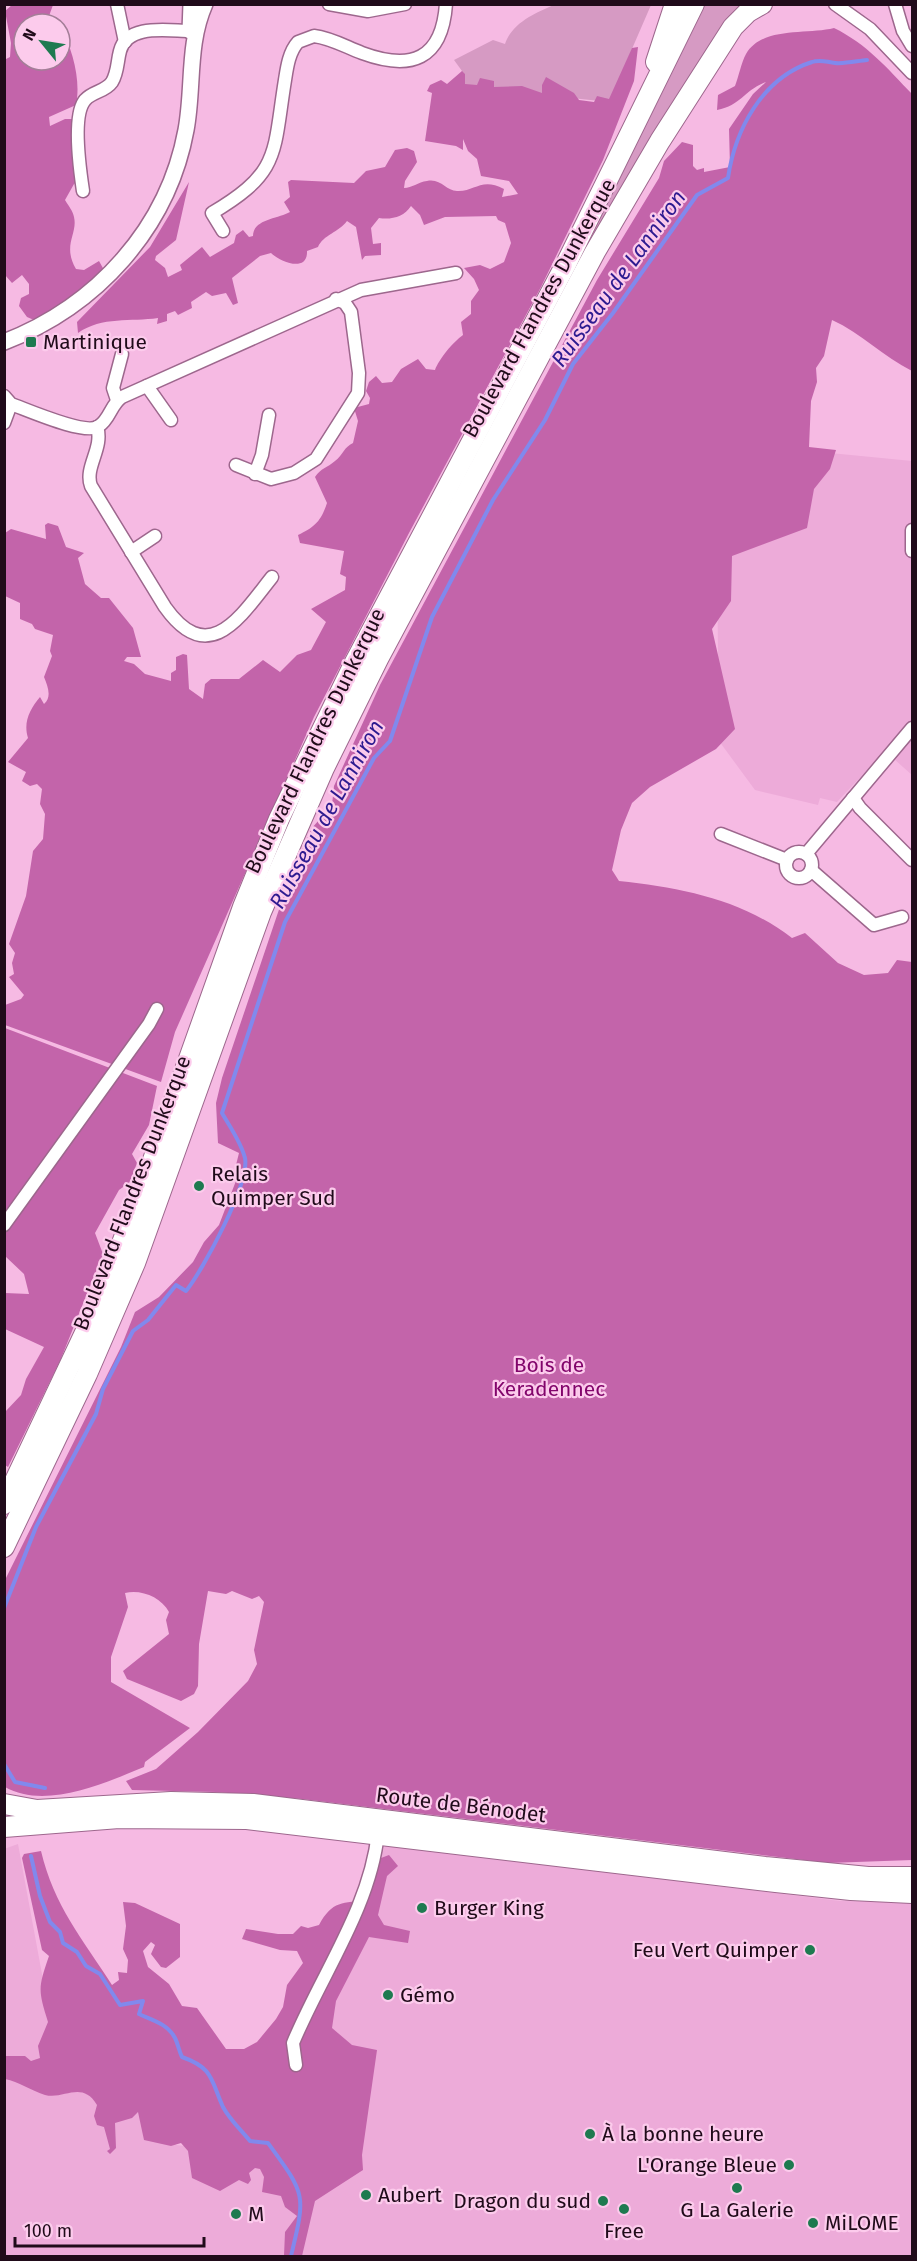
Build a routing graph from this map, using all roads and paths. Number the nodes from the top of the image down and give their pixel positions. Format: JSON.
{"nodes":[{"id":1,"x":117,"y":4,"type":"edge"},
{"id":2,"x":191,"y":4,"type":"edge"},
{"id":3,"x":206,"y":4,"type":"edge"},
{"id":4,"x":329,"y":4,"type":"edge"},
{"id":5,"x":405,"y":4,"type":"edge"},
{"id":6,"x":446,"y":4,"type":"edge"},
{"id":7,"x":675,"y":4,"type":"edge"},
{"id":8,"x":694,"y":4,"type":"edge"},
{"id":9,"x":762,"y":4,"type":"edge"},
{"id":10,"x":836,"y":4,"type":"edge"},
{"id":11,"x":895,"y":4,"type":"edge"},
{"id":12,"x":190,"y":31,"type":"junction"},
{"id":13,"x":125,"y":42,"type":"junction"},
{"id":14,"x":912,"y":46,"type":"edge"},
{"id":15,"x":192,"y":47,"type":"junction"},
{"id":16,"x":912,"y":72,"type":"edge"},
{"id":17,"x":635,"y":123,"type":"junction"},
{"id":18,"x":83,"y":191,"type":"dead end"},
{"id":19,"x":223,"y":231,"type":"dead end"},
{"id":20,"x":456,"y":273,"type":"dead end"},
{"id":21,"x":336,"y":299,"type":"junction"},
{"id":22,"x":4,"y":342,"type":"edge"},
{"id":23,"x":122,"y":354,"type":"dead end"},
{"id":24,"x":147,"y":386,"type":"junction"},
{"id":25,"x":8,"y":400,"type":"edge"},
{"id":26,"x":117,"y":400,"type":"junction"},
{"id":27,"x":269,"y":415,"type":"dead end"},
{"id":28,"x":171,"y":420,"type":"dead end"},
{"id":29,"x":4,"y":423,"type":"edge"},
{"id":30,"x":98,"y":428,"type":"junction"},
{"id":31,"x":236,"y":465,"type":"dead end"},
{"id":32,"x":255,"y":474,"type":"junction"},
{"id":33,"x":912,"y":530,"type":"edge"},
{"id":34,"x":155,"y":536,"type":"dead end"},
{"id":35,"x":912,"y":551,"type":"edge"},
{"id":36,"x":131,"y":552,"type":"junction"},
{"id":37,"x":272,"y":577,"type":"dead end"},
{"id":38,"x":912,"y":728,"type":"edge"},
{"id":39,"x":853,"y":798,"type":"junction"},
{"id":40,"x":721,"y":834,"type":"dead end"},
{"id":41,"x":806,"y":854,"type":"junction"},
{"id":42,"x":787,"y":860,"type":"junction"},
{"id":43,"x":912,"y":860,"type":"edge"},
{"id":44,"x":811,"y":870,"type":"junction"},
{"id":45,"x":902,"y":916,"type":"dead end"},
{"id":46,"x":157,"y":1009,"type":"dead end"},
{"id":47,"x":4,"y":1225,"type":"edge"},
{"id":48,"x":4,"y":1504,"type":"edge"},
{"id":49,"x":4,"y":1547,"type":"edge"},
{"id":50,"x":4,"y":1804,"type":"edge"},
{"id":51,"x":4,"y":1827,"type":"edge"},
{"id":52,"x":378,"y":1833,"type":"junction"},
{"id":53,"x":912,"y":1877,"type":"edge"},
{"id":54,"x":912,"y":1893,"type":"edge"},
{"id":55,"x":296,"y":2065,"type":"dead end"}],
"edges":[{"from":1,"to":13,"type":"street"},
{"from":2,"to":12,"type":"street"},
{"from":3,"to":15,"type":"street"},
{"from":4,"to":5,"type":"street"},
{"from":6,"to":19,"type":"street"},
{"from":7,"to":17,"type":"main road"},
{"from":8,"to":17,"type":"main road","name":"Boulevard Flandres Dunkerque"},
{"from":9,"to":49,"type":"main road","name":"Boulevard Flandres Dunkerque"},
{"from":10,"to":16,"type":"street"},
{"from":11,"to":14,"type":"street"},
{"from":12,"to":13,"type":"street"},
{"from":12,"to":15,"type":"street"},
{"from":13,"to":18,"type":"street"},
{"from":15,"to":22,"type":"street"},
{"from":17,"to":48,"type":"main road","name":"Boulevard Flandres Dunkerque"},
{"from":20,"to":21,"type":"street"},
{"from":21,"to":24,"type":"street"},
{"from":21,"to":32,"type":"street"},
{"from":23,"to":26,"type":"street"},
{"from":24,"to":26,"type":"street"},
{"from":24,"to":28,"type":"street"},
{"from":25,"to":29,"type":"street"},
{"from":25,"to":30,"type":"street"},
{"from":26,"to":30,"type":"street"},
{"from":27,"to":32,"type":"street"},
{"from":30,"to":36,"type":"street"},
{"from":31,"to":32,"type":"street"},
{"from":33,"to":35,"type":"street"},
{"from":34,"to":36,"type":"street"},
{"from":36,"to":37,"type":"street"},
{"from":38,"to":39,"type":"street"},
{"from":39,"to":41,"type":"street"},
{"from":39,"to":43,"type":"street"},
{"from":40,"to":42,"type":"street"},
{"from":41,"to":42,"type":"street"},
{"from":41,"to":44,"type":"street"},
{"from":42,"to":44,"type":"street"},
{"from":44,"to":45,"type":"street"},
{"from":46,"to":47,"type":"street"},
{"from":50,"to":53,"type":"main road","name":"Route de Bénodet"},
{"from":51,"to":52,"type":"main road","name":"Route de Bénodet"},
{"from":52,"to":54,"type":"main road","name":"Route de Bénodet"},
{"from":52,"to":55,"type":"street","name":"Route de Bénodet"}]}
